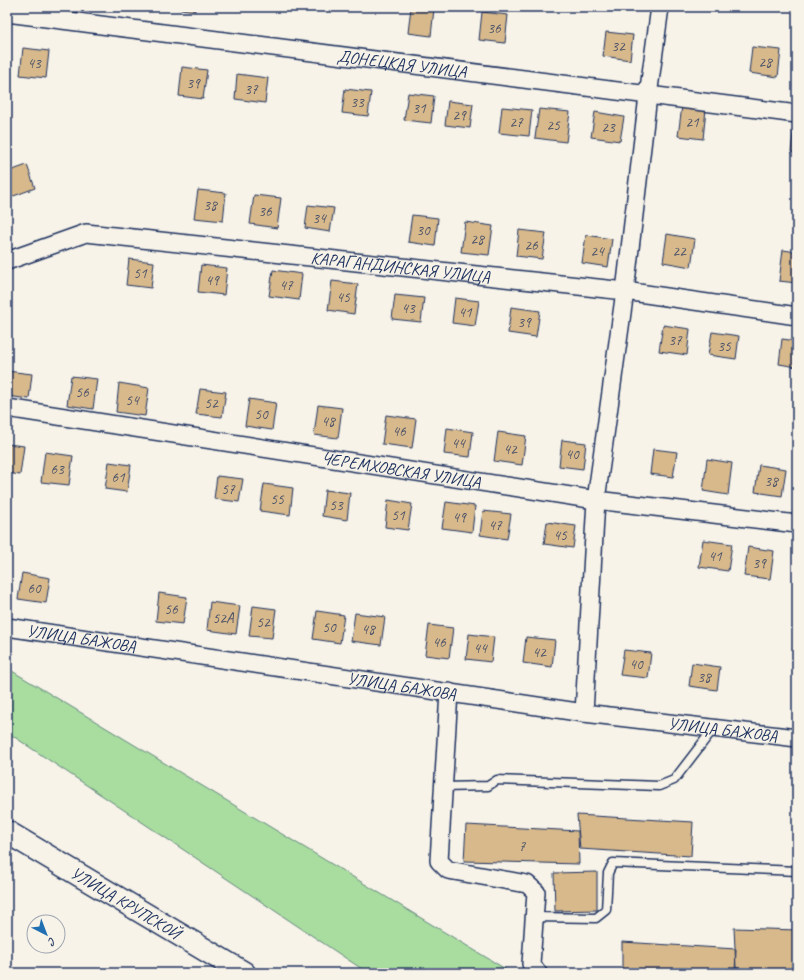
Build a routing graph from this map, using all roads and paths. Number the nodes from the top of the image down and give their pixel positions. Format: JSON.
{"nodes":[{"id":1,"x":660,"y":7,"type":"edge"},
{"id":2,"x":7,"y":13,"type":"edge"},
{"id":3,"x":648,"y":96,"type":"junction"},
{"id":4,"x":797,"y":114,"type":"edge"},
{"id":5,"x":7,"y":261,"type":"edge"},
{"id":6,"x":625,"y":291,"type":"junction"},
{"id":7,"x":797,"y":316,"type":"edge"},
{"id":8,"x":7,"y":408,"type":"edge"},
{"id":9,"x":596,"y":500,"type":"junction"},
{"id":10,"x":797,"y":524,"type":"edge"},
{"id":11,"x":7,"y":626,"type":"edge"},
{"id":12,"x":449,"y":692,"type":"junction"},
{"id":13,"x":584,"y":713,"type":"junction"},
{"id":14,"x":714,"y":728,"type":"junction"},
{"id":15,"x":797,"y":738,"type":"edge"},
{"id":16,"x":444,"y":786,"type":"junction"},
{"id":17,"x":7,"y":832,"type":"edge"},
{"id":18,"x":797,"y":871,"type":"edge"},
{"id":19,"x":534,"y":917,"type":"junction"},
{"id":20,"x":244,"y":973,"type":"edge"},
{"id":21,"x":538,"y":973,"type":"edge"}],
"edges":[{"from":1,"to":3,"type":"street"},
{"from":2,"to":3,"type":"street","name":"ДОНЕЦКАЯ УЛИЦА"},
{"from":3,"to":4,"type":"street","name":"ДОНЕЦКАЯ УЛИЦА"},
{"from":3,"to":6,"type":"street"},
{"from":5,"to":6,"type":"street","name":"КАРАГАНДИНСКАЯ УЛИЦА"},
{"from":6,"to":7,"type":"street","name":"КАРАГАНДИНСКАЯ УЛИЦА"},
{"from":6,"to":9,"type":"street"},
{"from":8,"to":9,"type":"street","name":"ЧЕРЕМХОВСКАЯ УЛИЦА"},
{"from":9,"to":10,"type":"street","name":"ЧЕРЕМХОВСКАЯ УЛИЦА"},
{"from":9,"to":13,"type":"street"},
{"from":11,"to":12,"type":"street","name":"УЛИЦА БАЖОВА"},
{"from":12,"to":13,"type":"street","name":"УЛИЦА БАЖОВА"},
{"from":12,"to":16,"type":"street"},
{"from":13,"to":14,"type":"street","name":"УЛИЦА БАЖОВА"},
{"from":14,"to":15,"type":"street","name":"УЛИЦА БАЖОВА"},
{"from":14,"to":16,"type":"lane"},
{"from":16,"to":19,"type":"street"},
{"from":17,"to":20,"type":"street","name":"УЛИЦА КРУПСКОЙ"},
{"from":18,"to":19,"type":"lane"},
{"from":19,"to":21,"type":"street"}]}
